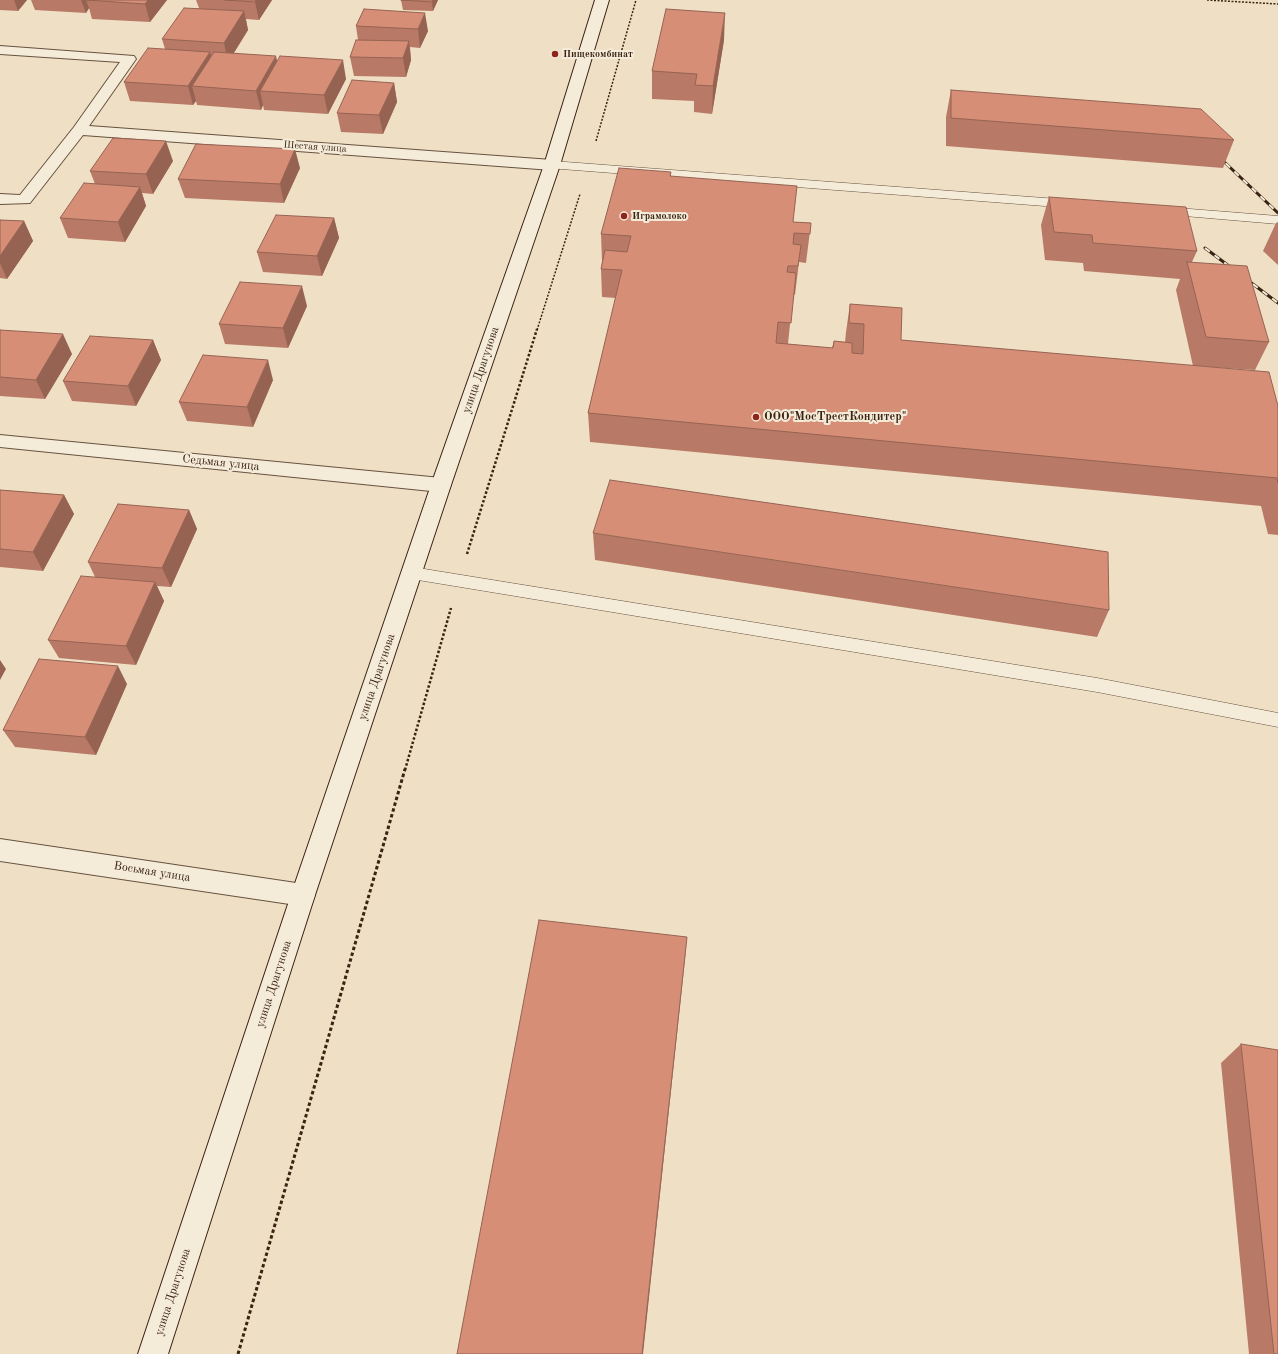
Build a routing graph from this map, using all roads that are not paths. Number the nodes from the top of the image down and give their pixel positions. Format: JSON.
{"nodes":[{"id":1,"x":602,"y":0,"type":"edge"},
{"id":2,"x":0,"y":50,"type":"edge"},
{"id":3,"x":78,"y":130,"type":"junction"},
{"id":4,"x":552,"y":165,"type":"junction"},
{"id":5,"x":0,"y":199,"type":"edge"},
{"id":6,"x":1087,"y":205,"type":"edge"},
{"id":7,"x":1150,"y":210,"type":"edge"},
{"id":8,"x":1278,"y":220,"type":"edge"},
{"id":9,"x":0,"y":441,"type":"edge"},
{"id":10,"x":442,"y":485,"type":"junction"},
{"id":11,"x":412,"y":573,"type":"junction"},
{"id":12,"x":1278,"y":720,"type":"edge"},
{"id":13,"x":0,"y":850,"type":"edge"},
{"id":14,"x":304,"y":895,"type":"junction"},
{"id":15,"x":153,"y":1354,"type":"edge"}],
"edges":[{"from":1,"to":4,"type":"street","name":"улица Драгунова"},
{"from":2,"to":3,"type":"street"},
{"from":3,"to":4,"type":"street","name":"Шестая улица"},
{"from":3,"to":5,"type":"street"},
{"from":4,"to":6,"type":"lane"},
{"from":4,"to":10,"type":"street","name":"улица Драгунова"},
{"from":7,"to":8,"type":"lane"},
{"from":9,"to":10,"type":"street","name":"Седьмая улица"},
{"from":10,"to":11,"type":"street","name":"улица Драгунова"},
{"from":11,"to":12,"type":"lane"},
{"from":11,"to":14,"type":"street","name":"улица Драгунова"},
{"from":13,"to":14,"type":"street","name":"Восьмая улица"},
{"from":14,"to":15,"type":"street","name":"улица Драгунова"}]}
